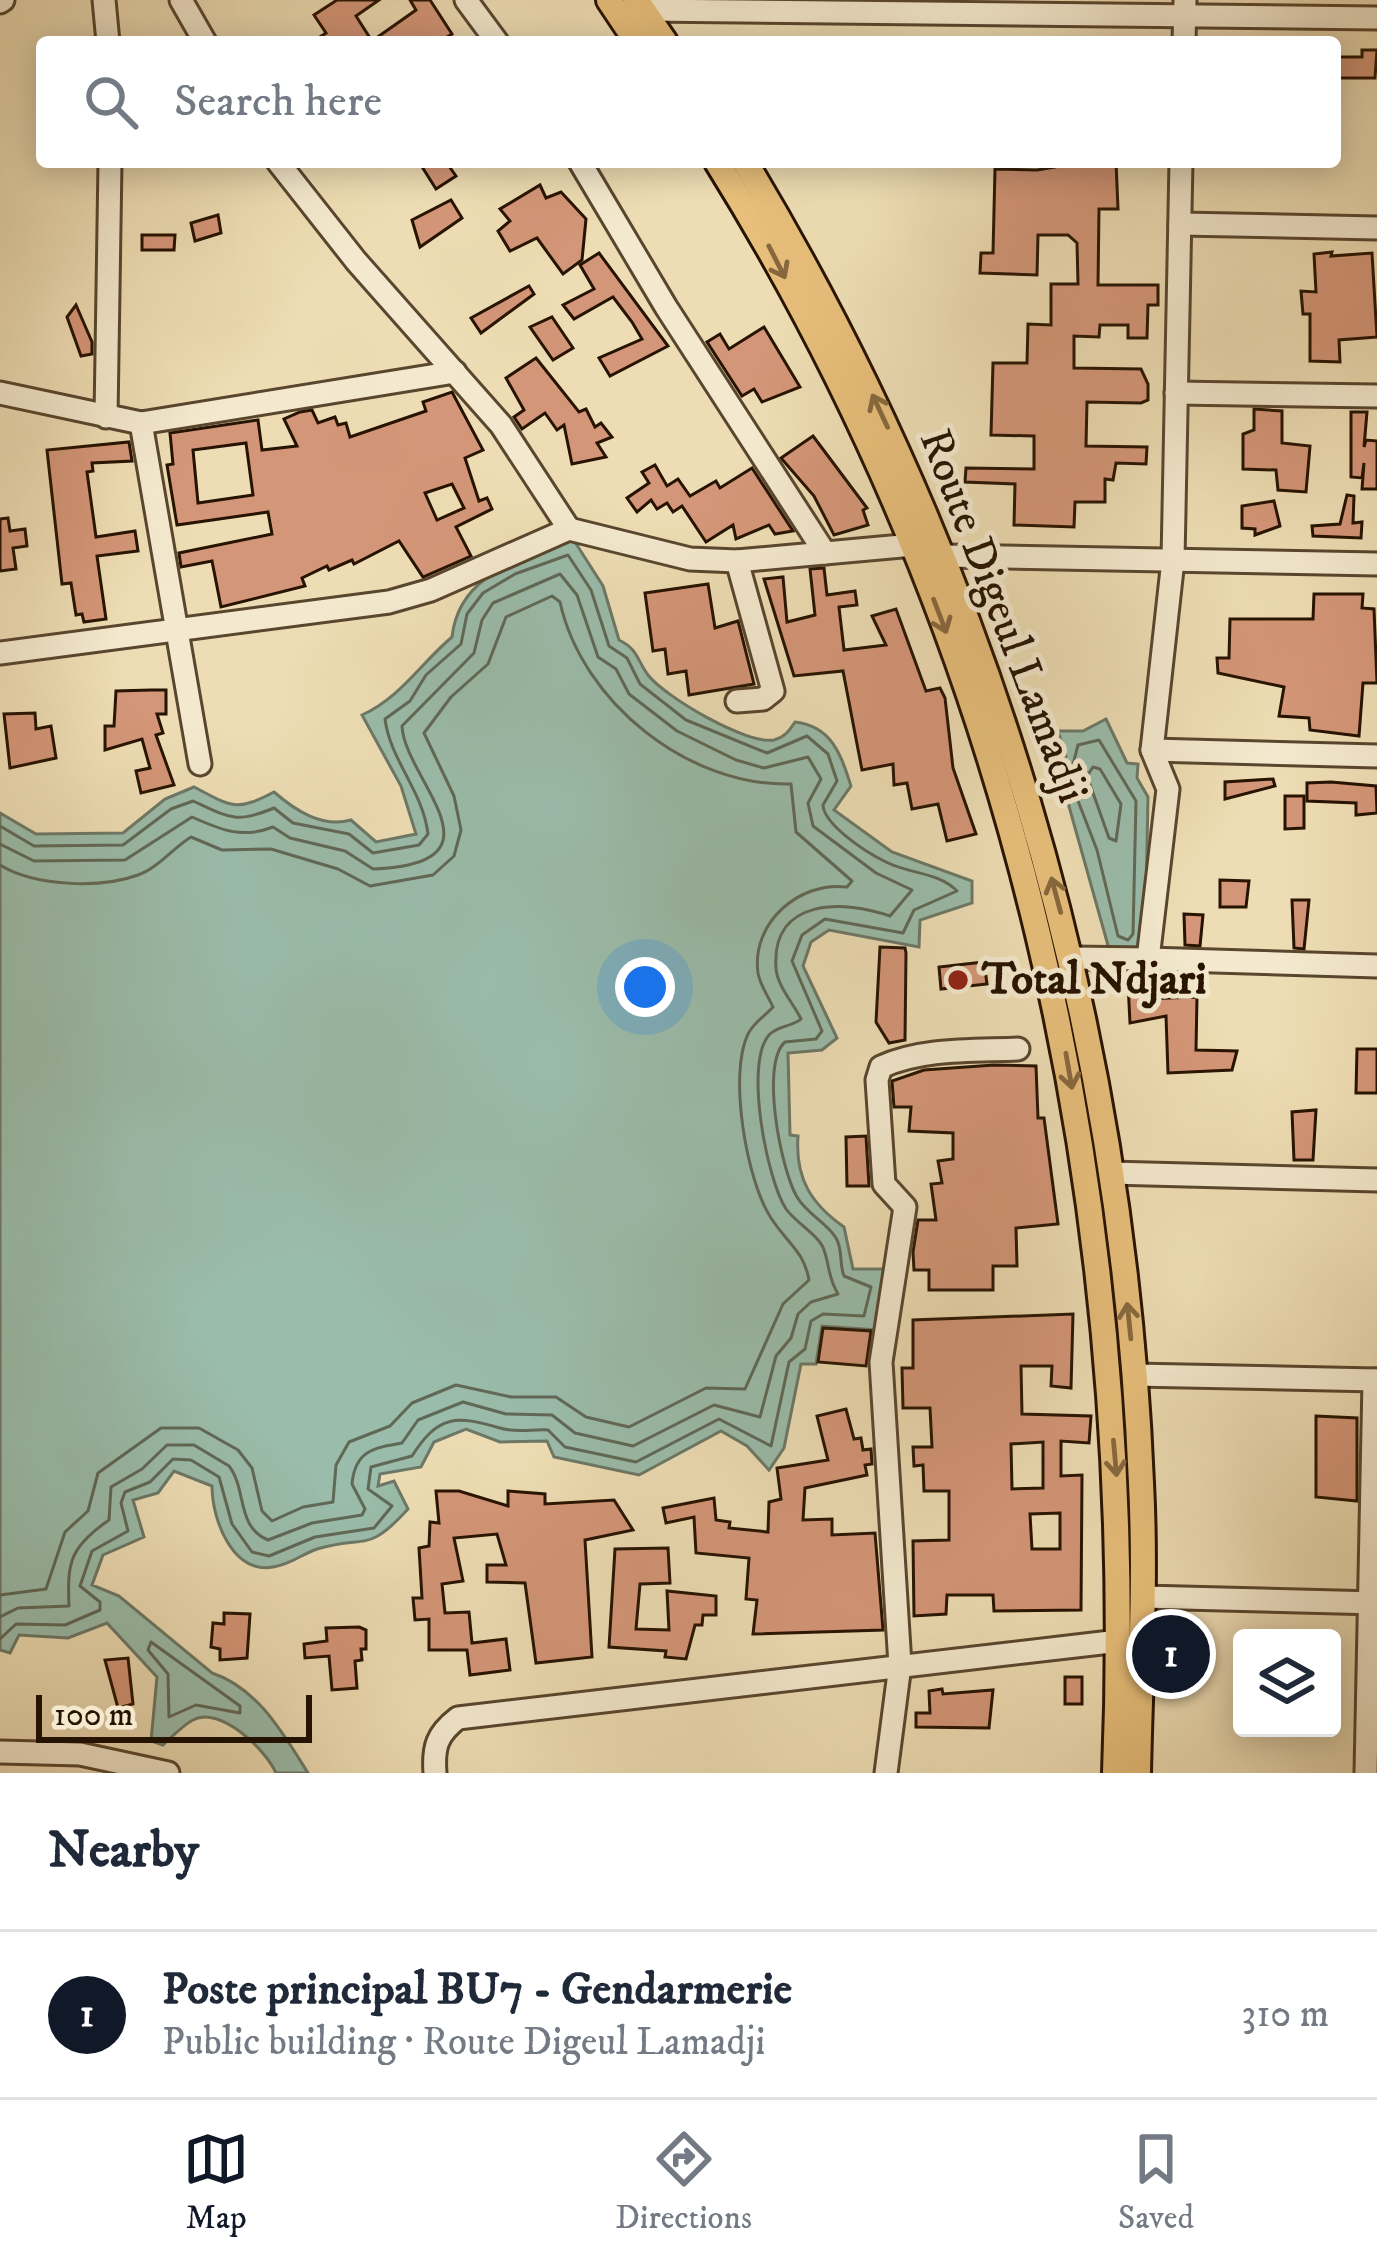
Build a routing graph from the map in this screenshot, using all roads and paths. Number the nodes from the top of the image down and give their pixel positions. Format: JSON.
{"nodes":[{"id":1,"x":104,"y":0,"type":"edge"},
{"id":2,"x":181,"y":0,"type":"edge"},
{"id":3,"x":466,"y":0,"type":"edge"},
{"id":4,"x":610,"y":0,"type":"edge"},
{"id":5,"x":760,"y":4,"type":"edge"},
{"id":6,"x":640,"y":5,"type":"edge"},
{"id":7,"x":979,"y":5,"type":"edge"},
{"id":8,"x":1185,"y":6,"type":"edge"},
{"id":9,"x":1377,"y":19,"type":"edge"},
{"id":10,"x":107,"y":36,"type":"edge"},
{"id":11,"x":202,"y":36,"type":"edge"},
{"id":12,"x":493,"y":36,"type":"edge"},
{"id":13,"x":634,"y":36,"type":"edge"},
{"id":14,"x":661,"y":36,"type":"edge"},
{"id":15,"x":1184,"y":36,"type":"edge"},
{"id":16,"x":110,"y":168,"type":"edge"},
{"id":17,"x":283,"y":168,"type":"edge"},
{"id":18,"x":584,"y":168,"type":"edge"},
{"id":19,"x":721,"y":168,"type":"edge"},
{"id":20,"x":748,"y":168,"type":"edge"},
{"id":21,"x":1181,"y":168,"type":"edge"},
{"id":22,"x":1180,"y":224,"type":"junction"},
{"id":23,"x":1377,"y":228,"type":"edge"},
{"id":24,"x":455,"y":372,"type":"junction"},
{"id":25,"x":0,"y":393,"type":"edge"},
{"id":26,"x":1177,"y":393,"type":"junction"},
{"id":27,"x":1377,"y":396,"type":"edge"},
{"id":28,"x":106,"y":417,"type":"junction"},
{"id":29,"x":141,"y":423,"type":"junction"},
{"id":30,"x":569,"y":529,"type":"junction"},
{"id":31,"x":913,"y":545,"type":"junction"},
{"id":32,"x":825,"y":553,"type":"junction"},
{"id":33,"x":945,"y":556,"type":"junction"},
{"id":34,"x":1173,"y":560,"type":"junction"},
{"id":35,"x":737,"y":561,"type":"junction"},
{"id":36,"x":1377,"y":564,"type":"edge"},
{"id":37,"x":174,"y":627,"type":"junction"},
{"id":38,"x":0,"y":653,"type":"edge"},
{"id":39,"x":737,"y":701,"type":"dead end"},
{"id":40,"x":1153,"y":750,"type":"junction"},
{"id":41,"x":1377,"y":756,"type":"edge"},
{"id":42,"x":200,"y":764,"type":"dead end"},
{"id":43,"x":1072,"y":958,"type":"junction"},
{"id":44,"x":1148,"y":959,"type":"junction"},
{"id":45,"x":1377,"y":966,"type":"edge"},
{"id":46,"x":1018,"y":1049,"type":"dead end"},
{"id":47,"x":1110,"y":1173,"type":"junction"},
{"id":48,"x":1377,"y":1180,"type":"edge"},
{"id":49,"x":1134,"y":1375,"type":"junction"},
{"id":50,"x":1376,"y":1380,"type":"edge"},
{"id":51,"x":1143,"y":1597,"type":"junction"},
{"id":52,"x":1375,"y":1603,"type":"edge"},
{"id":53,"x":1119,"y":1641,"type":"junction"},
{"id":54,"x":900,"y":1665,"type":"junction"},
{"id":55,"x":0,"y":1752,"type":"edge"},
{"id":56,"x":168,"y":1773,"type":"edge"},
{"id":57,"x":435,"y":1773,"type":"edge"},
{"id":58,"x":886,"y":1773,"type":"edge"},
{"id":59,"x":1115,"y":1773,"type":"edge"},
{"id":60,"x":1138,"y":1773,"type":"edge"},
{"id":61,"x":1366,"y":1773,"type":"edge"}],
"edges":[{"from":1,"to":10,"type":"street"},
{"from":2,"to":11,"type":"street"},
{"from":3,"to":12,"type":"street"},
{"from":4,"to":13,"type":"main road"},
{"from":5,"to":6,"type":"street"},
{"from":5,"to":7,"type":"street"},
{"from":6,"to":14,"type":"main road"},
{"from":7,"to":8,"type":"street"},
{"from":8,"to":9,"type":"street"},
{"from":8,"to":15,"type":"street"},
{"from":16,"to":28,"type":"street"},
{"from":17,"to":24,"type":"street"},
{"from":18,"to":32,"type":"street"},
{"from":19,"to":31,"type":"main road","one_way":true},
{"from":33,"to":20,"type":"main road","name":"Route Digeul Lamadji","one_way":true},
{"from":21,"to":22,"type":"street"},
{"from":22,"to":23,"type":"street"},
{"from":22,"to":26,"type":"street"},
{"from":24,"to":29,"type":"street"},
{"from":24,"to":30,"type":"street"},
{"from":25,"to":28,"type":"street"},
{"from":26,"to":27,"type":"street"},
{"from":26,"to":34,"type":"street"},
{"from":28,"to":29,"type":"street"},
{"from":29,"to":37,"type":"street"},
{"from":30,"to":35,"type":"street"},
{"from":30,"to":37,"type":"street"},
{"from":31,"to":32,"type":"street"},
{"from":31,"to":53,"type":"main road","one_way":true},
{"from":32,"to":35,"type":"street"},
{"from":33,"to":34,"type":"street"},
{"from":43,"to":33,"type":"main road","name":"Route Digeul Lamadji","one_way":true},
{"from":34,"to":36,"type":"street"},
{"from":34,"to":40,"type":"street"},
{"from":35,"to":39,"type":"street"},
{"from":37,"to":38,"type":"street"},
{"from":37,"to":42,"type":"street"},
{"from":40,"to":41,"type":"street"},
{"from":40,"to":44,"type":"street"},
{"from":43,"to":44,"type":"street"},
{"from":43,"to":47,"type":"main road","name":"Route Digeul Lamadji"},
{"from":44,"to":45,"type":"street"},
{"from":46,"to":54,"type":"street"},
{"from":47,"to":48,"type":"street"},
{"from":49,"to":47,"type":"main road","name":"Route Digeul Lamadji","one_way":true},
{"from":49,"to":50,"type":"street"},
{"from":49,"to":51,"type":"main road","name":"Route Digeul Lamadji"},
{"from":50,"to":52,"type":"street"},
{"from":51,"to":52,"type":"street"},
{"from":51,"to":60,"type":"main road","name":"Route Digeul Lamadji"},
{"from":52,"to":61,"type":"street"},
{"from":53,"to":54,"type":"street"},
{"from":53,"to":59,"type":"main road"},
{"from":54,"to":57,"type":"street"},
{"from":54,"to":58,"type":"street"},
{"from":55,"to":56,"type":"street"}]}
